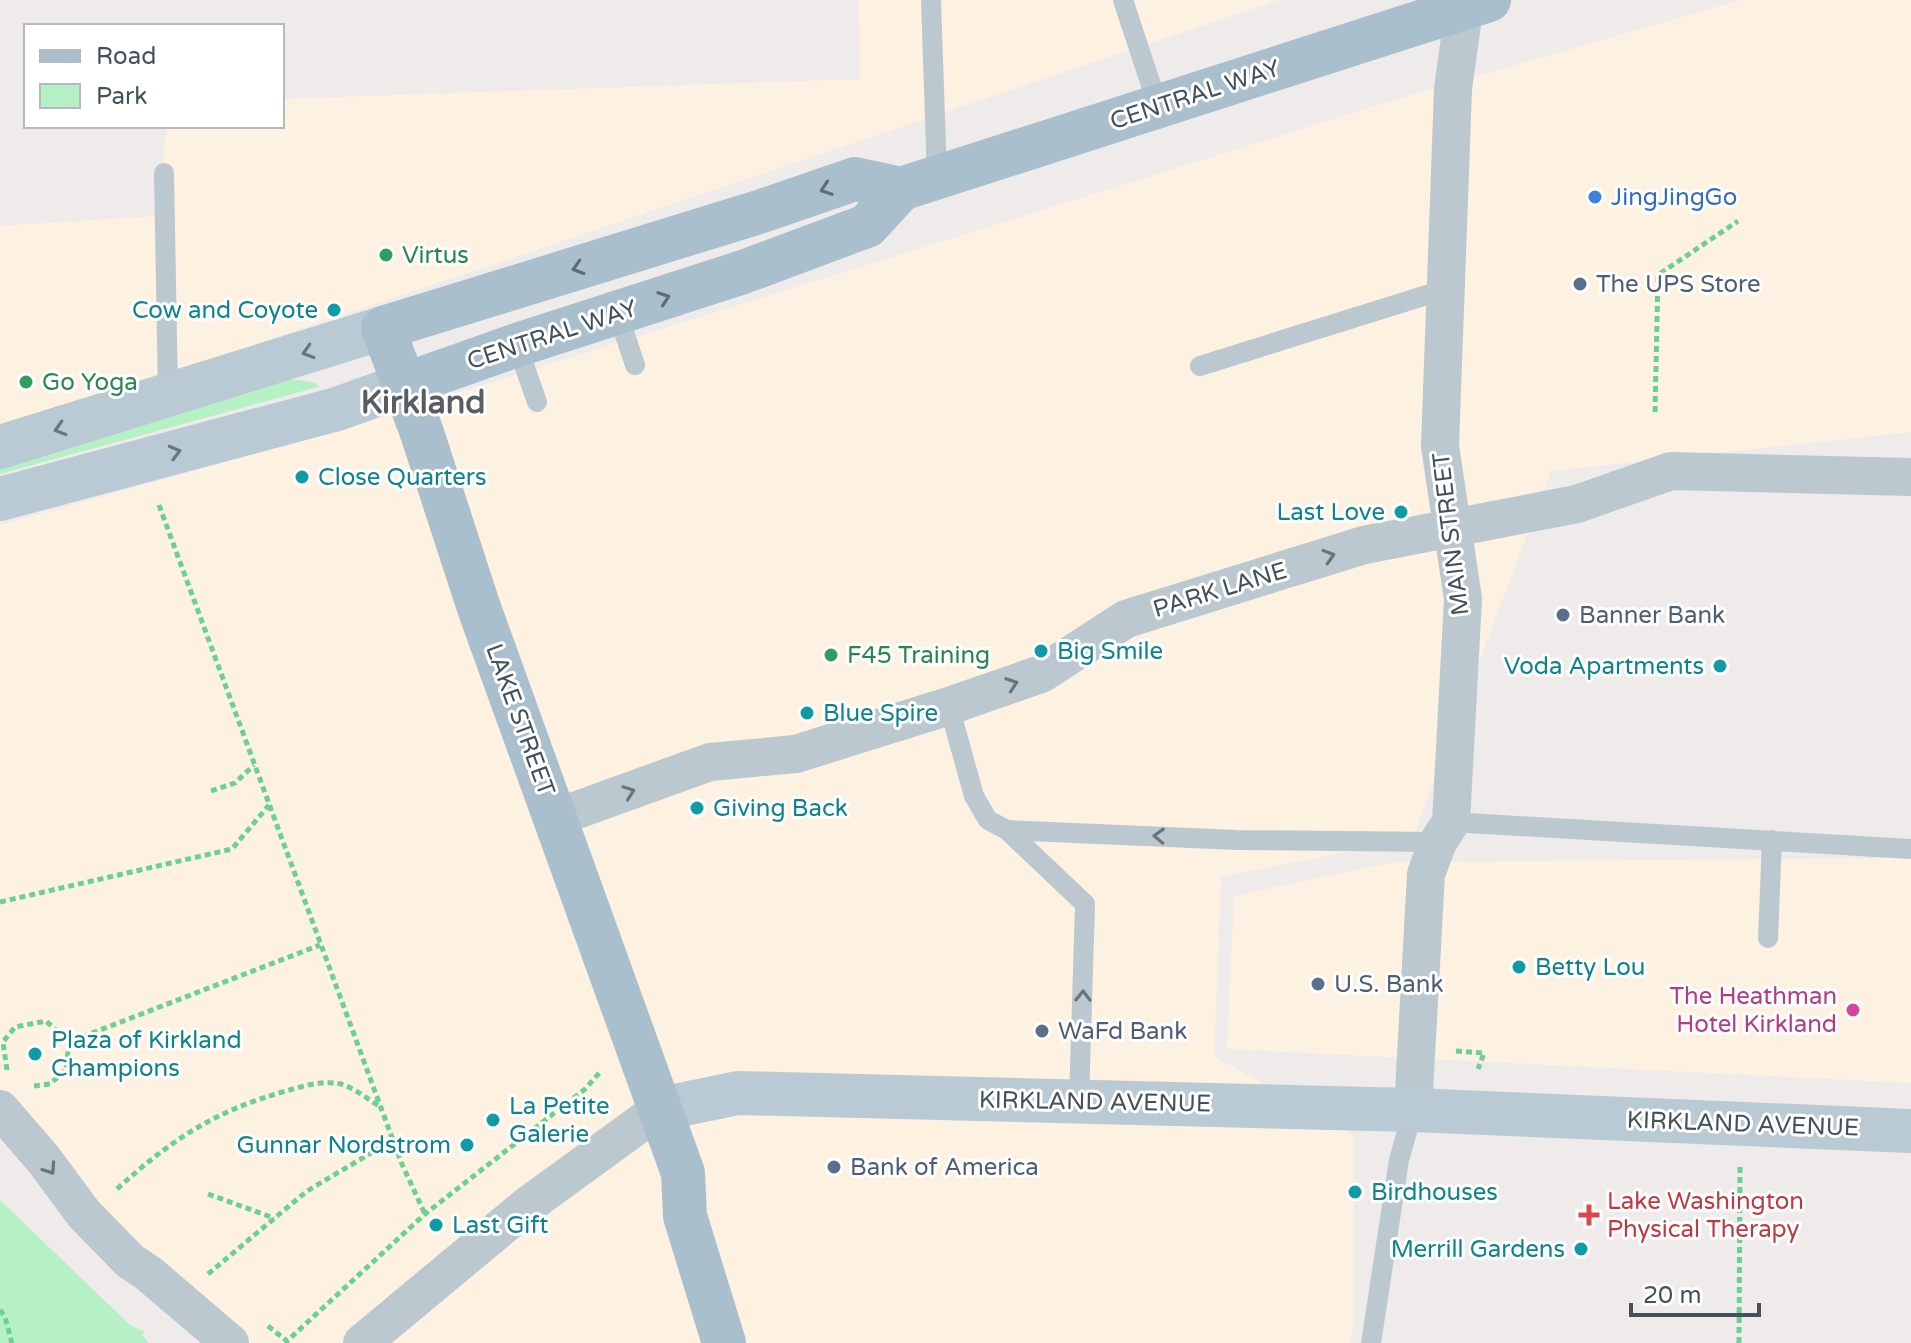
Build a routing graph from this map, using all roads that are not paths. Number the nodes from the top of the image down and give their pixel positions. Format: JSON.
{"nodes":[{"id":1,"x":931,"y":0,"type":"edge"},
{"id":2,"x":1123,"y":0,"type":"edge"},
{"id":3,"x":1471,"y":3,"type":"edge"},
{"id":4,"x":1158,"y":106,"type":"junction"},
{"id":5,"x":164,"y":173,"type":"dead end"},
{"id":6,"x":919,"y":183,"type":"junction"},
{"id":7,"x":762,"y":211,"type":"junction"},
{"id":8,"x":743,"y":272,"type":"junction"},
{"id":9,"x":1446,"y":289,"type":"junction"},
{"id":10,"x":618,"y":314,"type":"junction"},
{"id":11,"x":383,"y":328,"type":"junction"},
{"id":12,"x":517,"y":345,"type":"junction"},
{"id":13,"x":635,"y":365,"type":"dead end"},
{"id":14,"x":1200,"y":366,"type":"dead end"},
{"id":15,"x":404,"y":385,"type":"junction"},
{"id":16,"x":168,"y":395,"type":"junction"},
{"id":17,"x":537,"y":402,"type":"dead end"},
{"id":18,"x":0,"y":447,"type":"edge"},
{"id":19,"x":1911,"y":477,"type":"edge"},
{"id":20,"x":0,"y":499,"type":"edge"},
{"id":21,"x":1451,"y":530,"type":"junction"},
{"id":22,"x":949,"y":706,"type":"junction"},
{"id":23,"x":555,"y":818,"type":"junction"},
{"id":24,"x":1007,"y":830,"type":"junction"},
{"id":25,"x":1445,"y":832,"type":"junction"},
{"id":26,"x":1772,"y":840,"type":"junction"},
{"id":27,"x":1911,"y":849,"type":"edge"},
{"id":28,"x":1768,"y":938,"type":"dead end"},
{"id":29,"x":13,"y":1091,"type":"edge"},
{"id":30,"x":1079,"y":1101,"type":"junction"},
{"id":31,"x":660,"y":1109,"type":"junction"},
{"id":32,"x":1413,"y":1110,"type":"junction"},
{"id":33,"x":1911,"y":1131,"type":"edge"},
{"id":34,"x":683,"y":1173,"type":"junction"},
{"id":35,"x":230,"y":1343,"type":"edge"},
{"id":36,"x":362,"y":1343,"type":"edge"},
{"id":37,"x":724,"y":1343,"type":"edge"},
{"id":38,"x":753,"y":1343,"type":"edge"},
{"id":39,"x":1371,"y":1343,"type":"edge"}],
"edges":[{"from":1,"to":6,"type":"lane"},
{"from":2,"to":4,"type":"lane"},
{"from":3,"to":4,"type":"main road","name":"CENTRAL WAY"},
{"from":3,"to":9,"type":"street","name":"MAIN STREET"},
{"from":4,"to":6,"type":"main road","name":"CENTRAL WAY"},
{"from":5,"to":16,"type":"lane"},
{"from":6,"to":7,"type":"main road","one_way":true},
{"from":6,"to":8,"type":"main road","name":"CENTRAL WAY"},
{"from":7,"to":8,"type":"main road"},
{"from":7,"to":11,"type":"main road","one_way":true},
{"from":10,"to":8,"type":"main road","name":"CENTRAL WAY","one_way":true},
{"from":9,"to":14,"type":"lane"},
{"from":9,"to":21,"type":"street","name":"MAIN STREET"},
{"from":10,"to":12,"type":"main road","name":"CENTRAL WAY"},
{"from":10,"to":13,"type":"lane"},
{"from":11,"to":15,"type":"main road","name":"LAKE STREET"},
{"from":11,"to":16,"type":"main road","one_way":true},
{"from":12,"to":15,"type":"main road","name":"CENTRAL WAY"},
{"from":12,"to":17,"type":"lane"},
{"from":20,"to":15,"type":"main road","name":"CENTRAL WAY","one_way":true},
{"from":15,"to":23,"type":"main road","name":"LAKE STREET"},
{"from":16,"to":18,"type":"main road","one_way":true},
{"from":19,"to":21,"type":"street","name":"PARK LANE"},
{"from":22,"to":21,"type":"street","name":"PARK LANE","one_way":true},
{"from":21,"to":25,"type":"street","name":"MAIN STREET"},
{"from":23,"to":22,"type":"street","name":"PARK LANE","one_way":true},
{"from":22,"to":24,"type":"lane"},
{"from":23,"to":31,"type":"main road","name":"LAKE STREET"},
{"from":25,"to":24,"type":"lane","one_way":true},
{"from":30,"to":24,"type":"lane","one_way":true},
{"from":25,"to":26,"type":"lane"},
{"from":25,"to":32,"type":"street","name":"MAIN STREET"},
{"from":26,"to":27,"type":"lane"},
{"from":26,"to":28,"type":"lane"},
{"from":29,"to":35,"type":"street","one_way":true},
{"from":30,"to":31,"type":"main road","name":"KIRKLAND AVENUE"},
{"from":30,"to":32,"type":"main road","name":"KIRKLAND AVENUE"},
{"from":31,"to":34,"type":"main road","name":"LAKE STREET"},
{"from":31,"to":36,"type":"street","name":"KIRKLAND AVENUE"},
{"from":32,"to":33,"type":"main road","name":"KIRKLAND AVENUE"},
{"from":32,"to":39,"type":"lane"},
{"from":34,"to":37,"type":"main road"},
{"from":34,"to":38,"type":"main road"}]}
